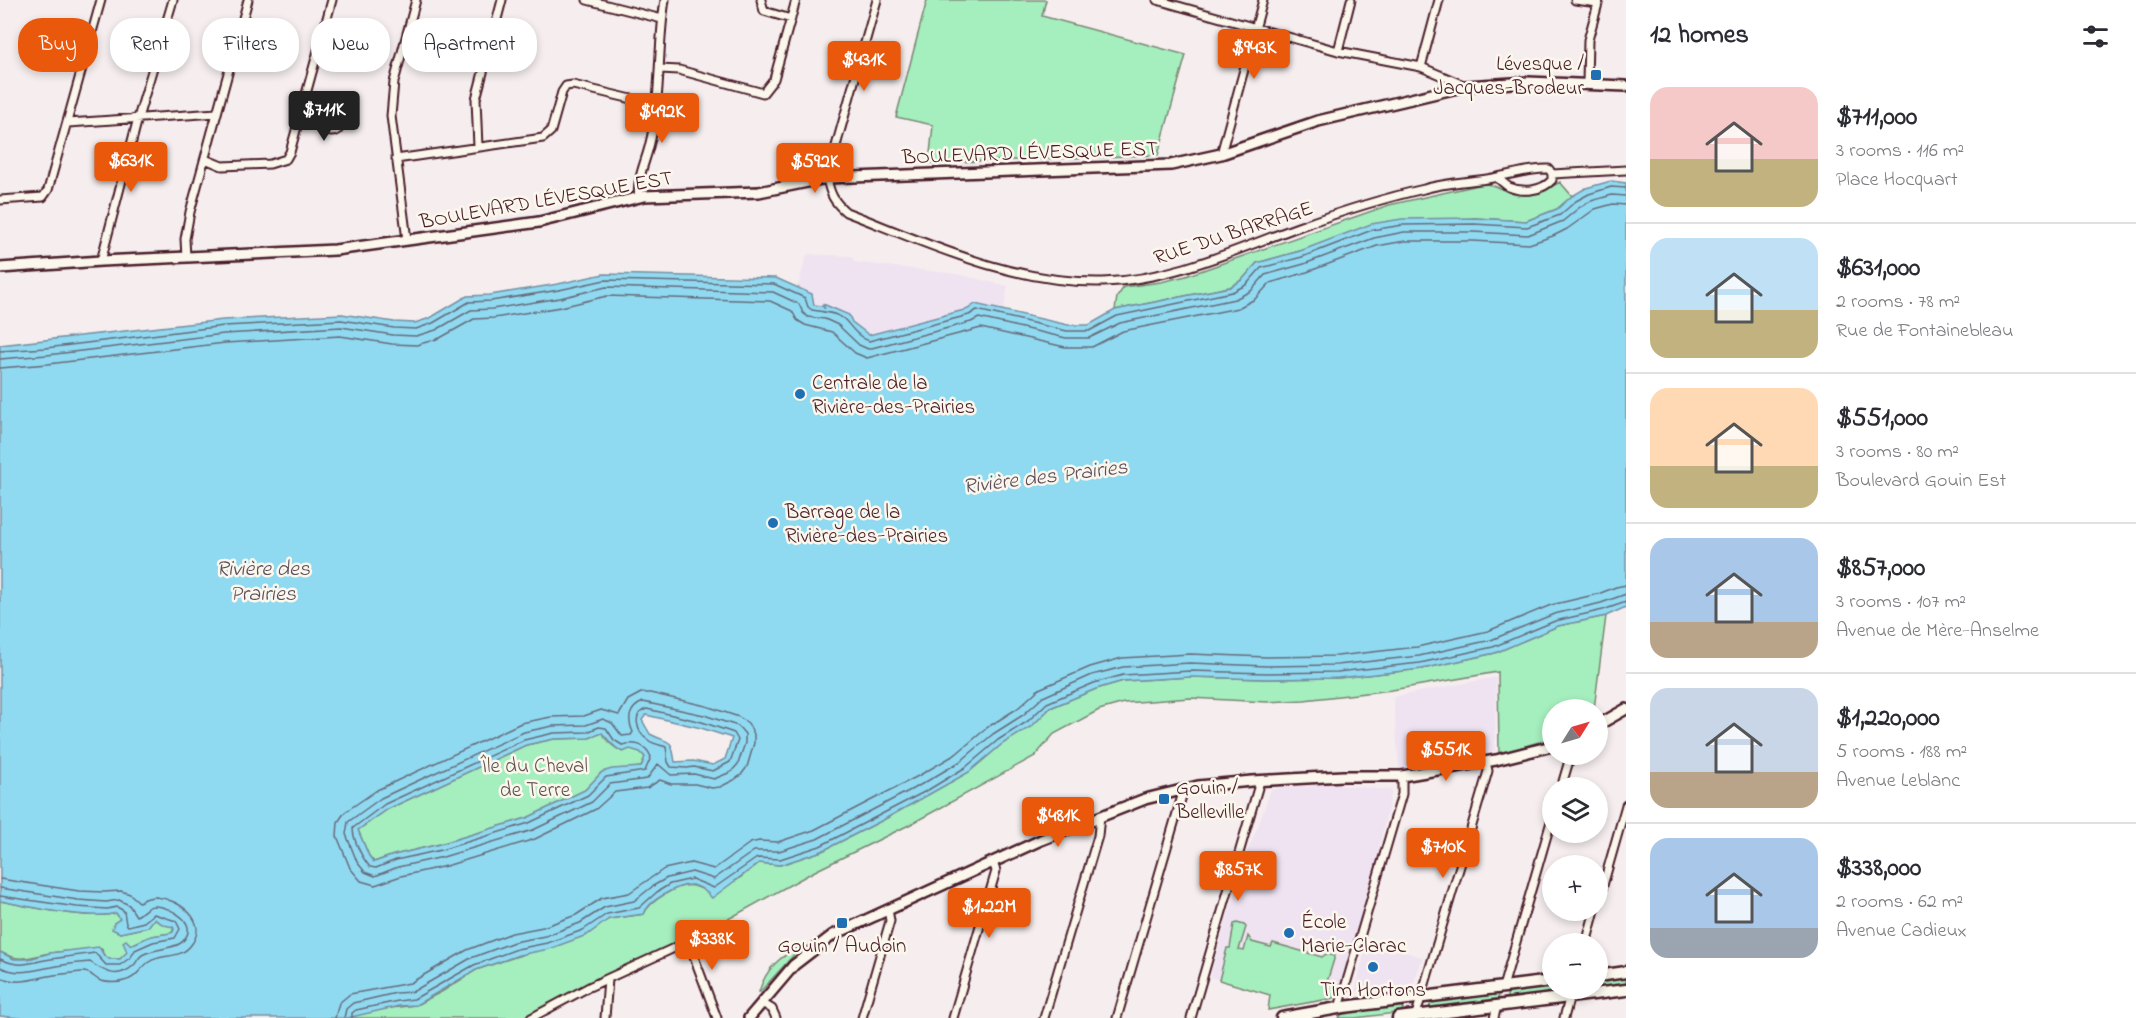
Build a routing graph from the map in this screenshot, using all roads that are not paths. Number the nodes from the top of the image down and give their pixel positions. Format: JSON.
{"nodes":[{"id":1,"x":101,"y":0,"type":"edge"},
{"id":2,"x":173,"y":0,"type":"edge"},
{"id":3,"x":248,"y":0,"type":"edge"},
{"id":4,"x":332,"y":0,"type":"edge"},
{"id":5,"x":416,"y":0,"type":"edge"},
{"id":6,"x":502,"y":0,"type":"edge"},
{"id":7,"x":587,"y":0,"type":"edge"},
{"id":8,"x":665,"y":0,"type":"edge"},
{"id":9,"x":761,"y":0,"type":"edge"},
{"id":10,"x":796,"y":0,"type":"edge"},
{"id":11,"x":877,"y":0,"type":"edge"},
{"id":12,"x":1157,"y":0,"type":"edge"},
{"id":13,"x":1263,"y":0,"type":"edge"},
{"id":14,"x":1351,"y":0,"type":"edge"},
{"id":15,"x":1439,"y":0,"type":"edge"},
{"id":16,"x":1575,"y":0,"type":"edge"},
{"id":17,"x":1598,"y":2,"type":"edge"},
{"id":18,"x":1178,"y":3,"type":"edge"},
{"id":19,"x":662,"y":19,"type":"junction"},
{"id":20,"x":791,"y":19,"type":"junction"},
{"id":21,"x":1255,"y":29,"type":"junction"},
{"id":22,"x":1338,"y":51,"type":"junction"},
{"id":23,"x":1421,"y":67,"type":"junction"},
{"id":24,"x":660,"y":69,"type":"junction"},
{"id":25,"x":1587,"y":83,"type":"junction"},
{"id":26,"x":1466,"y":86,"type":"junction"},
{"id":27,"x":1626,"y":86,"type":"edge"},
{"id":28,"x":657,"y":105,"type":"junction"},
{"id":29,"x":217,"y":112,"type":"junction"},
{"id":30,"x":301,"y":112,"type":"junction"},
{"id":31,"x":138,"y":118,"type":"junction"},
{"id":32,"x":323,"y":120,"type":"dead end"},
{"id":33,"x":68,"y":123,"type":"junction"},
{"id":34,"x":478,"y":147,"type":"junction"},
{"id":35,"x":1221,"y":154,"type":"junction"},
{"id":36,"x":205,"y":159,"type":"junction"},
{"id":37,"x":396,"y":159,"type":"junction"},
{"id":38,"x":1626,"y":170,"type":"edge"},
{"id":39,"x":1552,"y":174,"type":"junction"},
{"id":40,"x":827,"y":178,"type":"junction"},
{"id":41,"x":1497,"y":178,"type":"junction"},
{"id":42,"x":639,"y":197,"type":"junction"},
{"id":43,"x":0,"y":200,"type":"edge"},
{"id":44,"x":407,"y":240,"type":"junction"},
{"id":45,"x":186,"y":257,"type":"junction"},
{"id":46,"x":101,"y":261,"type":"junction"},
{"id":47,"x":0,"y":268,"type":"edge"},
{"id":48,"x":1626,"y":709,"type":"edge"},
{"id":49,"x":1608,"y":719,"type":"edge"},
{"id":50,"x":1542,"y":749,"type":"edge"},
{"id":51,"x":1486,"y":762,"type":"junction"},
{"id":52,"x":1402,"y":776,"type":"junction"},
{"id":53,"x":1260,"y":781,"type":"junction"},
{"id":54,"x":1184,"y":789,"type":"junction"},
{"id":55,"x":1626,"y":804,"type":"edge"},
{"id":56,"x":1100,"y":816,"type":"junction"},
{"id":57,"x":1545,"y":843,"type":"edge"},
{"id":58,"x":993,"y":862,"type":"junction"},
{"id":59,"x":1608,"y":868,"type":"edge"},
{"id":60,"x":888,"y":909,"type":"junction"},
{"id":61,"x":1626,"y":972,"type":"edge"},
{"id":62,"x":1608,"y":975,"type":"edge"},
{"id":63,"x":608,"y":979,"type":"junction"},
{"id":64,"x":1542,"y":982,"type":"edge"},
{"id":65,"x":1503,"y":987,"type":"junction"},
{"id":66,"x":1626,"y":990,"type":"edge"},
{"id":67,"x":1608,"y":991,"type":"edge"},
{"id":68,"x":1421,"y":998,"type":"junction"},
{"id":69,"x":1542,"y":998,"type":"edge"},
{"id":70,"x":1569,"y":999,"type":"edge"},
{"id":71,"x":762,"y":1003,"type":"junction"},
{"id":72,"x":1497,"y":1006,"type":"junction"},
{"id":73,"x":1340,"y":1008,"type":"junction"},
{"id":74,"x":1415,"y":1017,"type":"edge"},
{"id":75,"x":531,"y":1018,"type":"edge"},
{"id":76,"x":605,"y":1018,"type":"edge"},
{"id":77,"x":717,"y":1018,"type":"edge"},
{"id":78,"x":749,"y":1018,"type":"edge"},
{"id":79,"x":776,"y":1018,"type":"edge"},
{"id":80,"x":862,"y":1018,"type":"edge"},
{"id":81,"x":953,"y":1018,"type":"edge"},
{"id":82,"x":1044,"y":1018,"type":"edge"},
{"id":83,"x":1117,"y":1018,"type":"edge"},
{"id":84,"x":1191,"y":1018,"type":"edge"},
{"id":85,"x":1282,"y":1018,"type":"edge"},
{"id":86,"x":1398,"y":1018,"type":"edge"},
{"id":87,"x":1494,"y":1018,"type":"edge"},
{"id":88,"x":1564,"y":1018,"type":"edge"}],
"edges":[{"from":1,"to":33,"type":"street"},
{"from":2,"to":31,"type":"street"},
{"from":3,"to":29,"type":"street"},
{"from":4,"to":30,"type":"street"},
{"from":5,"to":37,"type":"street"},
{"from":6,"to":34,"type":"street"},
{"from":7,"to":19,"type":"street"},
{"from":8,"to":19,"type":"street"},
{"from":9,"to":20,"type":"street"},
{"from":10,"to":20,"type":"street"},
{"from":11,"to":40,"type":"street"},
{"from":12,"to":18,"type":"street"},
{"from":13,"to":21,"type":"street"},
{"from":14,"to":22,"type":"street"},
{"from":15,"to":23,"type":"street"},
{"from":16,"to":17,"type":"street"},
{"from":17,"to":25,"type":"street"},
{"from":18,"to":21,"type":"street"},
{"from":19,"to":24,"type":"street"},
{"from":20,"to":24,"type":"street"},
{"from":21,"to":22,"type":"street"},
{"from":21,"to":35,"type":"street"},
{"from":22,"to":23,"type":"street"},
{"from":23,"to":26,"type":"street"},
{"from":24,"to":28,"type":"street"},
{"from":25,"to":26,"type":"street","name":"BOULEVARD LÉVESQUE EST"},
{"from":25,"to":27,"type":"street","name":"BOULEVARD LÉVESQUE EST"},
{"from":26,"to":35,"type":"street","name":"BOULEVARD LÉVESQUE EST"},
{"from":28,"to":34,"type":"street"},
{"from":28,"to":42,"type":"street"},
{"from":29,"to":31,"type":"street"},
{"from":29,"to":36,"type":"street"},
{"from":30,"to":32,"type":"street"},
{"from":30,"to":36,"type":"street"},
{"from":31,"to":33,"type":"street"},
{"from":31,"to":46,"type":"street"},
{"from":33,"to":43,"type":"street"},
{"from":34,"to":37,"type":"street"},
{"from":35,"to":40,"type":"street","name":"BOULEVARD LÉVESQUE EST"},
{"from":36,"to":45,"type":"street"},
{"from":37,"to":44,"type":"street"},
{"from":38,"to":39,"type":"street","name":"RUE DU BARRAGE"},
{"from":39,"to":41,"type":"street","name":"RUE DU BARRAGE"},
{"from":39,"to":41,"type":"street"},
{"from":40,"to":41,"type":"street","name":"RUE DU BARRAGE"},
{"from":40,"to":42,"type":"street","name":"BOULEVARD LÉVESQUE EST"},
{"from":42,"to":44,"type":"street","name":"BOULEVARD LÉVESQUE EST"},
{"from":44,"to":45,"type":"street","name":"BOULEVARD LÉVESQUE EST"},
{"from":45,"to":46,"type":"street","name":"BOULEVARD LÉVESQUE EST"},
{"from":46,"to":47,"type":"street","name":"BOULEVARD LÉVESQUE EST"},
{"from":48,"to":49,"type":"street"},
{"from":50,"to":51,"type":"street"},
{"from":51,"to":52,"type":"street"},
{"from":51,"to":68,"type":"street"},
{"from":52,"to":53,"type":"street"},
{"from":52,"to":73,"type":"street"},
{"from":53,"to":54,"type":"street"},
{"from":53,"to":84,"type":"street"},
{"from":54,"to":56,"type":"street"},
{"from":54,"to":83,"type":"street"},
{"from":55,"to":59,"type":"street"},
{"from":56,"to":58,"type":"street"},
{"from":56,"to":82,"type":"street"},
{"from":57,"to":65,"type":"street"},
{"from":58,"to":60,"type":"street"},
{"from":58,"to":81,"type":"street"},
{"from":60,"to":71,"type":"street"},
{"from":60,"to":80,"type":"street"},
{"from":61,"to":62,"type":"main road"},
{"from":63,"to":75,"type":"street"},
{"from":63,"to":76,"type":"street"},
{"from":63,"to":77,"type":"street"},
{"from":64,"to":65,"type":"main road"},
{"from":65,"to":68,"type":"main road"},
{"from":66,"to":67,"type":"main road"},
{"from":68,"to":73,"type":"main road"},
{"from":68,"to":74,"type":"street"},
{"from":69,"to":72,"type":"main road"},
{"from":70,"to":88,"type":"street"},
{"from":71,"to":78,"type":"street"},
{"from":71,"to":79,"type":"street"},
{"from":72,"to":74,"type":"main road"},
{"from":72,"to":87,"type":"street"},
{"from":73,"to":85,"type":"main road"},
{"from":74,"to":86,"type":"main road"}]}
